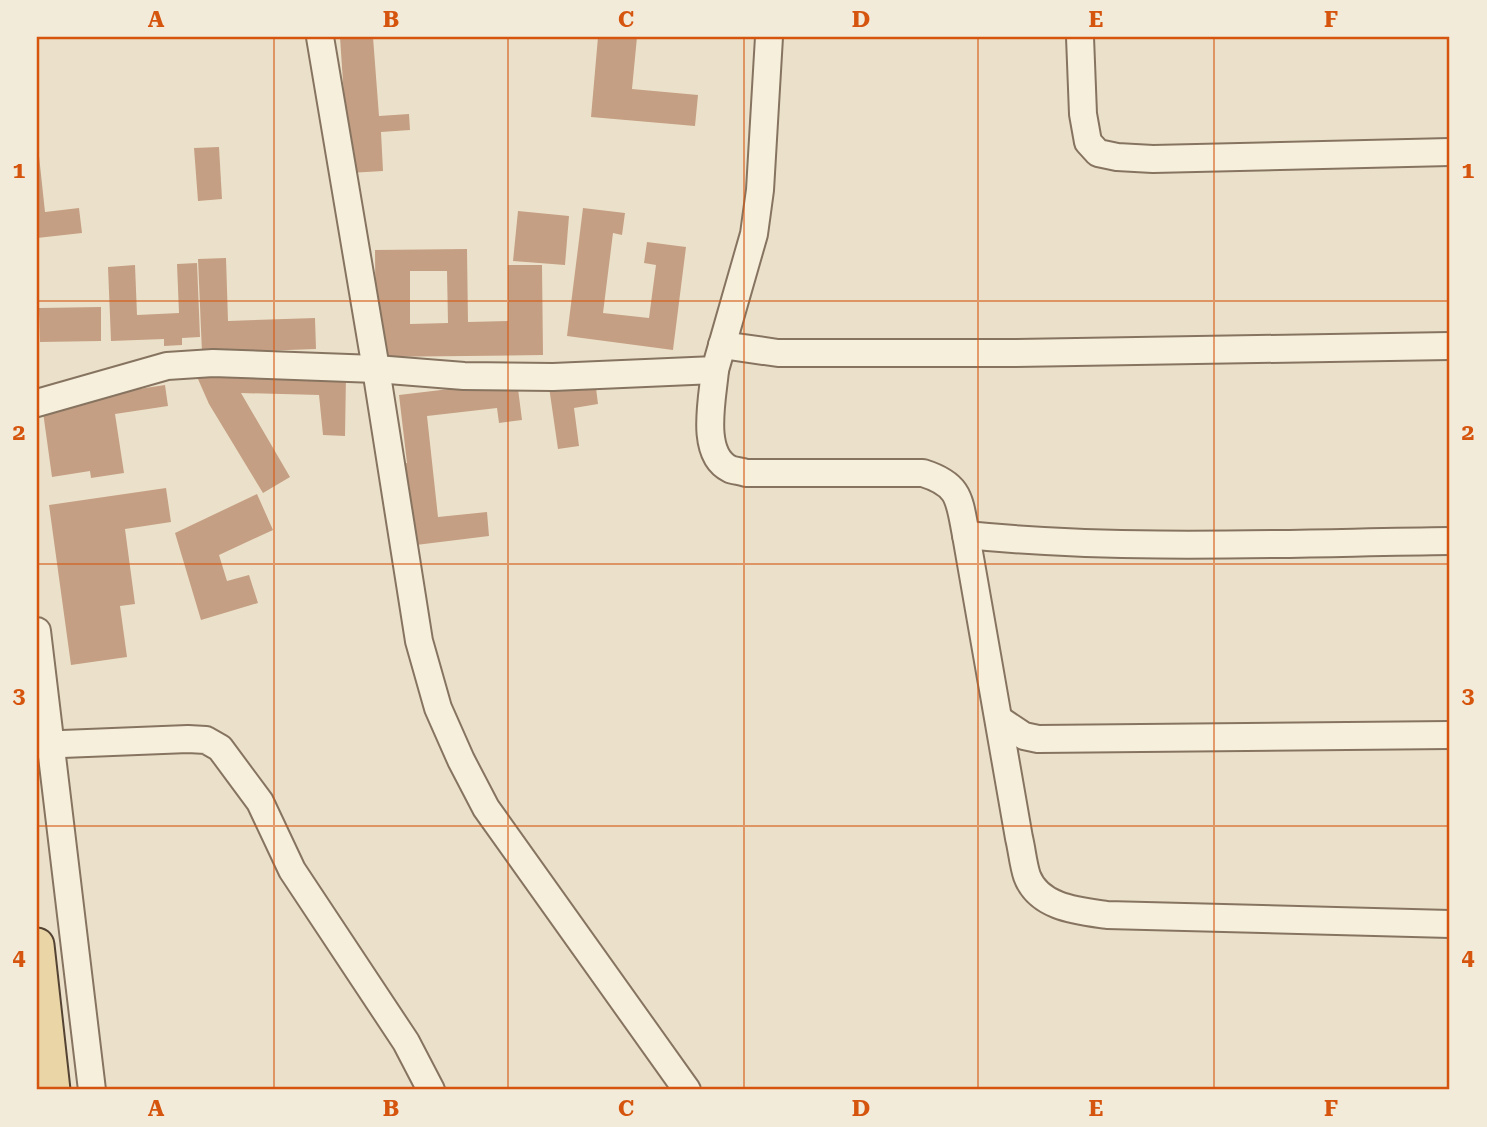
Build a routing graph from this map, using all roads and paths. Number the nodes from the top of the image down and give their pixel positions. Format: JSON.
{"nodes":[{"id":1,"x":320,"y":37,"type":"edge"},
{"id":2,"x":769,"y":37,"type":"edge"},
{"id":3,"x":1080,"y":37,"type":"edge"},
{"id":4,"x":1450,"y":152,"type":"edge"},
{"id":5,"x":1450,"y":346,"type":"edge"},
{"id":6,"x":719,"y":358,"type":"junction"},
{"id":7,"x":376,"y":369,"type":"junction"},
{"id":8,"x":37,"y":403,"type":"edge"},
{"id":9,"x":966,"y":535,"type":"junction"},
{"id":10,"x":1450,"y":541,"type":"edge"},
{"id":11,"x":37,"y":631,"type":"edge"},
{"id":12,"x":1000,"y":720,"type":"junction"},
{"id":13,"x":1450,"y":735,"type":"edge"},
{"id":14,"x":44,"y":745,"type":"edge"},
{"id":15,"x":1450,"y":924,"type":"edge"},
{"id":16,"x":37,"y":944,"type":"edge"},
{"id":17,"x":54,"y":1090,"type":"edge"},
{"id":18,"x":92,"y":1090,"type":"edge"},
{"id":19,"x":431,"y":1090,"type":"edge"},
{"id":20,"x":687,"y":1090,"type":"edge"}],
"edges":[{"from":1,"to":7,"type":"street"},
{"from":2,"to":6,"type":"street"},
{"from":3,"to":4,"type":"street"},
{"from":5,"to":6,"type":"street"},
{"from":6,"to":7,"type":"street"},
{"from":6,"to":9,"type":"street"},
{"from":7,"to":8,"type":"street"},
{"from":7,"to":20,"type":"street"},
{"from":9,"to":10,"type":"street"},
{"from":9,"to":12,"type":"street"},
{"from":11,"to":14,"type":"street"},
{"from":12,"to":13,"type":"street"},
{"from":12,"to":15,"type":"street"},
{"from":14,"to":18,"type":"street"},
{"from":14,"to":19,"type":"street"},
{"from":16,"to":17,"type":"main road"}]}
